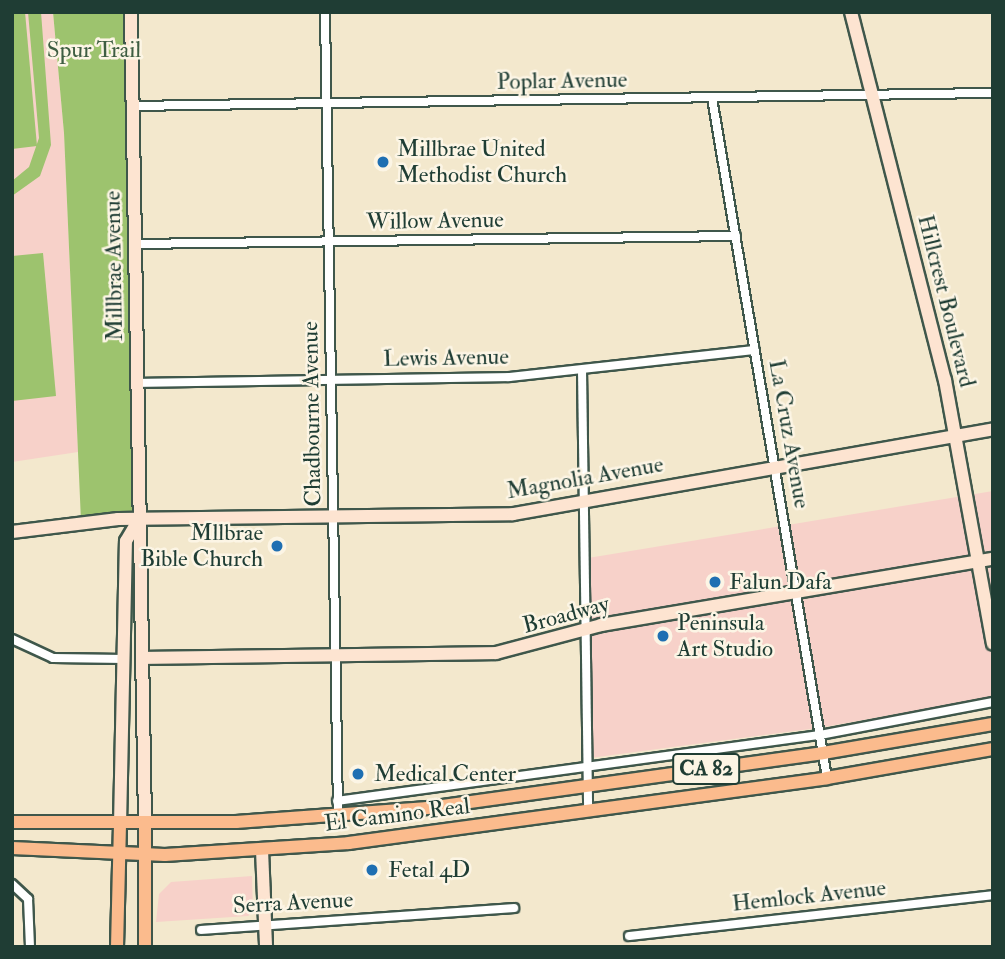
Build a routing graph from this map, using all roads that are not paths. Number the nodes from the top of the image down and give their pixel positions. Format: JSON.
{"nodes":[{"id":1,"x":131,"y":12,"type":"edge"},
{"id":2,"x":325,"y":12,"type":"edge"},
{"id":3,"x":851,"y":12,"type":"edge"},
{"id":4,"x":993,"y":93,"type":"edge"},
{"id":5,"x":872,"y":95,"type":"junction"},
{"id":6,"x":712,"y":98,"type":"junction"},
{"id":7,"x":327,"y":103,"type":"junction"},
{"id":8,"x":132,"y":106,"type":"junction"},
{"id":9,"x":736,"y":236,"type":"junction"},
{"id":10,"x":329,"y":242,"type":"junction"},
{"id":11,"x":134,"y":244,"type":"junction"},
{"id":12,"x":755,"y":350,"type":"junction"},
{"id":13,"x":582,"y":370,"type":"junction"},
{"id":14,"x":331,"y":380,"type":"junction"},
{"id":15,"x":137,"y":383,"type":"junction"},
{"id":16,"x":993,"y":429,"type":"edge"},
{"id":17,"x":957,"y":435,"type":"junction"},
{"id":18,"x":775,"y":466,"type":"junction"},
{"id":19,"x":584,"y":498,"type":"junction"},
{"id":20,"x":333,"y":518,"type":"junction"},
{"id":21,"x":139,"y":519,"type":"junction"},
{"id":22,"x":12,"y":532,"type":"edge"},
{"id":23,"x":993,"y":559,"type":"edge"},
{"id":24,"x":979,"y":562,"type":"junction"},
{"id":25,"x":796,"y":593,"type":"junction"},
{"id":26,"x":588,"y":628,"type":"junction"},
{"id":27,"x":12,"y":639,"type":"edge"},
{"id":28,"x":993,"y":644,"type":"edge"},
{"id":29,"x":335,"y":655,"type":"junction"},
{"id":30,"x":145,"y":658,"type":"junction"},
{"id":31,"x":125,"y":659,"type":"junction"},
{"id":32,"x":993,"y":702,"type":"edge"},
{"id":33,"x":993,"y":724,"type":"edge"},
{"id":34,"x":820,"y":735,"type":"junction"},
{"id":35,"x":993,"y":750,"type":"edge"},
{"id":36,"x":823,"y":753,"type":"junction"},
{"id":37,"x":589,"y":766,"type":"junction"},
{"id":38,"x":827,"y":778,"type":"junction"},
{"id":39,"x":588,"y":786,"type":"junction"},
{"id":40,"x":338,"y":801,"type":"junction"},
{"id":41,"x":588,"y":811,"type":"junction"},
{"id":42,"x":338,"y":816,"type":"junction"},
{"id":43,"x":12,"y":822,"type":"edge"},
{"id":44,"x":145,"y":824,"type":"junction"},
{"id":45,"x":120,"y":825,"type":"junction"},
{"id":46,"x":12,"y":848,"type":"edge"},
{"id":47,"x":261,"y":850,"type":"junction"},
{"id":48,"x":118,"y":852,"type":"junction"},
{"id":49,"x":144,"y":854,"type":"junction"},
{"id":50,"x":12,"y":884,"type":"edge"},
{"id":51,"x":993,"y":895,"type":"edge"},
{"id":52,"x":514,"y":908,"type":"dead end"},
{"id":53,"x":266,"y":924,"type":"junction"},
{"id":54,"x":201,"y":930,"type":"dead end"},
{"id":55,"x":629,"y":936,"type":"dead end"},
{"id":56,"x":266,"y":943,"type":"edge"},
{"id":57,"x":30,"y":947,"type":"edge"},
{"id":58,"x":117,"y":947,"type":"edge"},
{"id":59,"x":145,"y":947,"type":"edge"}],
"edges":[{"from":1,"to":8,"type":"street","name":"Millbrae Avenue"},
{"from":2,"to":7,"type":"street","name":"Chadbourne Avenue"},
{"from":3,"to":5,"type":"street","name":"Hillcrest Boulevard"},
{"from":4,"to":5,"type":"street","name":"Poplar Avenue"},
{"from":5,"to":6,"type":"street","name":"Poplar Avenue"},
{"from":5,"to":17,"type":"street","name":"Hillcrest Boulevard"},
{"from":6,"to":7,"type":"street","name":"Poplar Avenue"},
{"from":6,"to":9,"type":"street","name":"La Cruz Avenue"},
{"from":7,"to":8,"type":"street","name":"Poplar Avenue"},
{"from":7,"to":10,"type":"street","name":"Chadbourne Avenue"},
{"from":8,"to":11,"type":"street","name":"Millbrae Avenue"},
{"from":9,"to":10,"type":"street","name":"Willow Avenue"},
{"from":9,"to":12,"type":"street","name":"La Cruz Avenue"},
{"from":10,"to":11,"type":"street","name":"Willow Avenue"},
{"from":10,"to":14,"type":"street","name":"Chadbourne Avenue"},
{"from":11,"to":15,"type":"street","name":"Millbrae Avenue"},
{"from":12,"to":13,"type":"street","name":"Lewis Avenue"},
{"from":12,"to":18,"type":"street","name":"La Cruz Avenue"},
{"from":13,"to":14,"type":"street","name":"Lewis Avenue"},
{"from":13,"to":19,"type":"street"},
{"from":14,"to":15,"type":"street","name":"Lewis Avenue"},
{"from":14,"to":20,"type":"street","name":"Chadbourne Avenue"},
{"from":15,"to":21,"type":"street","name":"Millbrae Avenue"},
{"from":16,"to":17,"type":"street","name":"Magnolia Avenue"},
{"from":17,"to":18,"type":"street","name":"Magnolia Avenue"},
{"from":17,"to":24,"type":"street","name":"Hillcrest Boulevard"},
{"from":18,"to":19,"type":"street","name":"Magnolia Avenue"},
{"from":18,"to":25,"type":"street","name":"La Cruz Avenue"},
{"from":19,"to":20,"type":"street","name":"Magnolia Avenue"},
{"from":19,"to":26,"type":"street"},
{"from":20,"to":21,"type":"street","name":"Magnolia Avenue"},
{"from":20,"to":29,"type":"street","name":"Chadbourne Avenue"},
{"from":21,"to":22,"type":"street","name":"Magnolia Avenue"},
{"from":21,"to":30,"type":"street","name":"Millbrae Avenue"},
{"from":21,"to":31,"type":"street","name":"Millbrae Avenue"},
{"from":23,"to":24,"type":"street","name":"Broadway"},
{"from":24,"to":25,"type":"street","name":"Broadway"},
{"from":24,"to":28,"type":"street","name":"Hillcrest Boulevard"},
{"from":25,"to":26,"type":"street","name":"Broadway"},
{"from":25,"to":34,"type":"street","name":"La Cruz Avenue"},
{"from":26,"to":29,"type":"street","name":"Broadway"},
{"from":26,"to":37,"type":"street"},
{"from":27,"to":31,"type":"street"},
{"from":29,"to":30,"type":"street","name":"Broadway"},
{"from":29,"to":40,"type":"street","name":"Chadbourne Avenue"},
{"from":30,"to":44,"type":"street","name":"Millbrae Avenue"},
{"from":31,"to":45,"type":"street","name":"Millbrae Avenue"},
{"from":32,"to":34,"type":"street","name":"El Camino Real"},
{"from":33,"to":36,"type":"main road","name":"El Camino Real","number":"CA 82"},
{"from":34,"to":36,"type":"street","name":"La Cruz Avenue"},
{"from":34,"to":37,"type":"street","name":"El Camino Real"},
{"from":35,"to":38,"type":"main road","name":"El Camino Real","number":"CA 82"},
{"from":36,"to":38,"type":"street","name":"La Cruz Avenue"},
{"from":36,"to":39,"type":"main road","name":"El Camino Real","number":"CA 82"},
{"from":37,"to":39,"type":"street"},
{"from":37,"to":40,"type":"street","name":"El Camino Real"},
{"from":38,"to":41,"type":"main road","name":"El Camino Real","number":"CA 82"},
{"from":39,"to":41,"type":"street"},
{"from":39,"to":42,"type":"main road","name":"El Camino Real","number":"CA 82"},
{"from":40,"to":42,"type":"street","name":"Chadbourne Avenue"},
{"from":41,"to":47,"type":"main road","name":"El Camino Real","number":"CA 82"},
{"from":42,"to":44,"type":"main road","name":"El Camino Real","number":"CA 82"},
{"from":43,"to":45,"type":"main road","name":"El Camino Real","number":"CA 82"},
{"from":44,"to":45,"type":"main road","name":"El Camino Real","number":"CA 82"},
{"from":44,"to":49,"type":"main road"},
{"from":45,"to":48,"type":"main road"},
{"from":46,"to":48,"type":"main road","name":"El Camino Real","number":"CA 82"},
{"from":47,"to":49,"type":"main road","name":"El Camino Real","number":"CA 82"},
{"from":47,"to":53,"type":"street"},
{"from":48,"to":49,"type":"main road","name":"El Camino Real","number":"CA 82"},
{"from":48,"to":58,"type":"main road"},
{"from":49,"to":59,"type":"main road"},
{"from":50,"to":57,"type":"street"},
{"from":51,"to":55,"type":"street","name":"Hemlock Avenue"},
{"from":52,"to":53,"type":"street","name":"Serra Avenue"},
{"from":53,"to":54,"type":"street","name":"Serra Avenue"},
{"from":53,"to":56,"type":"street"}]}
